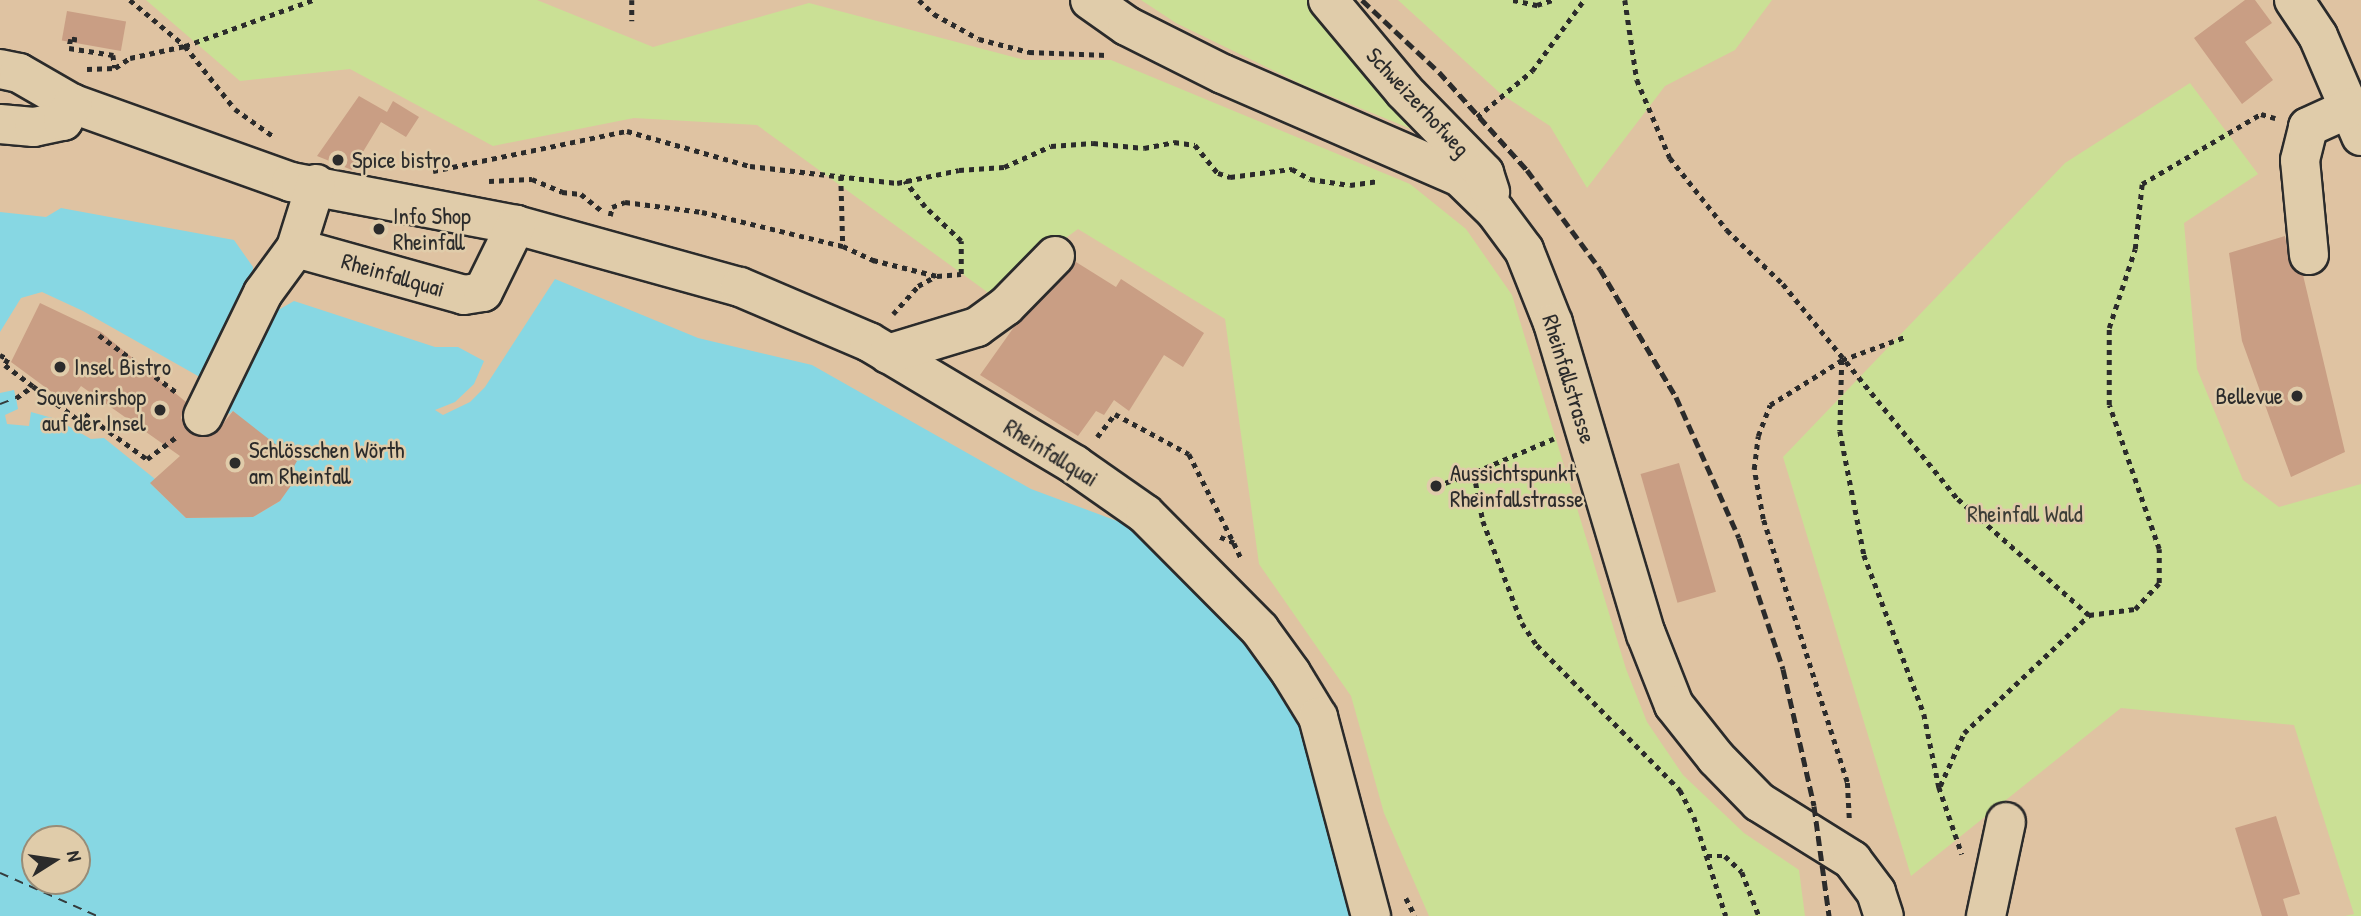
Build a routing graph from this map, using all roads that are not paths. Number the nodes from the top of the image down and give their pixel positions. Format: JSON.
{"nodes":[{"id":1,"x":1090,"y":0,"type":"edge"},
{"id":2,"x":1328,"y":0,"type":"edge"},
{"id":3,"x":2294,"y":0,"type":"edge"},
{"id":4,"x":0,"y":69,"type":"edge"},
{"id":5,"x":73,"y":104,"type":"junction"},
{"id":6,"x":2356,"y":121,"type":"edge"},
{"id":7,"x":0,"y":124,"type":"edge"},
{"id":8,"x":316,"y":184,"type":"junction"},
{"id":9,"x":1495,"y":211,"type":"junction"},
{"id":10,"x":516,"y":225,"type":"junction"},
{"id":11,"x":296,"y":248,"type":"junction"},
{"id":12,"x":2309,"y":255,"type":"dead end"},
{"id":13,"x":1055,"y":256,"type":"dead end"},
{"id":14,"x":886,"y":339,"type":"junction"},
{"id":15,"x":191,"y":405,"type":"road end"},
{"id":16,"x":2006,"y":822,"type":"dead end"},
{"id":17,"x":1988,"y":906,"type":"edge"},
{"id":18,"x":1371,"y":916,"type":"edge"},
{"id":19,"x":1884,"y":916,"type":"edge"}],
"edges":[{"from":1,"to":9,"type":"street","name":"Rheinfallstrasse"},
{"from":2,"to":9,"type":"street","name":"Schweizerhofweg"},
{"from":3,"to":6,"type":"street"},
{"from":4,"to":5,"type":"street"},
{"from":5,"to":7,"type":"street"},
{"from":5,"to":8,"type":"street","name":"Rheinfallquai"},
{"from":6,"to":12,"type":"street"},
{"from":8,"to":10,"type":"street","name":"Rheinfallquai"},
{"from":8,"to":11,"type":"street"},
{"from":9,"to":19,"type":"street","name":"Rheinfallstrasse"},
{"from":10,"to":11,"type":"street","name":"Rheinfallquai"},
{"from":10,"to":14,"type":"street","name":"Rheinfallquai"},
{"from":11,"to":15,"type":"street"},
{"from":13,"to":14,"type":"street"},
{"from":14,"to":18,"type":"street","name":"Rheinfallquai"},
{"from":16,"to":17,"type":"street"}]}
